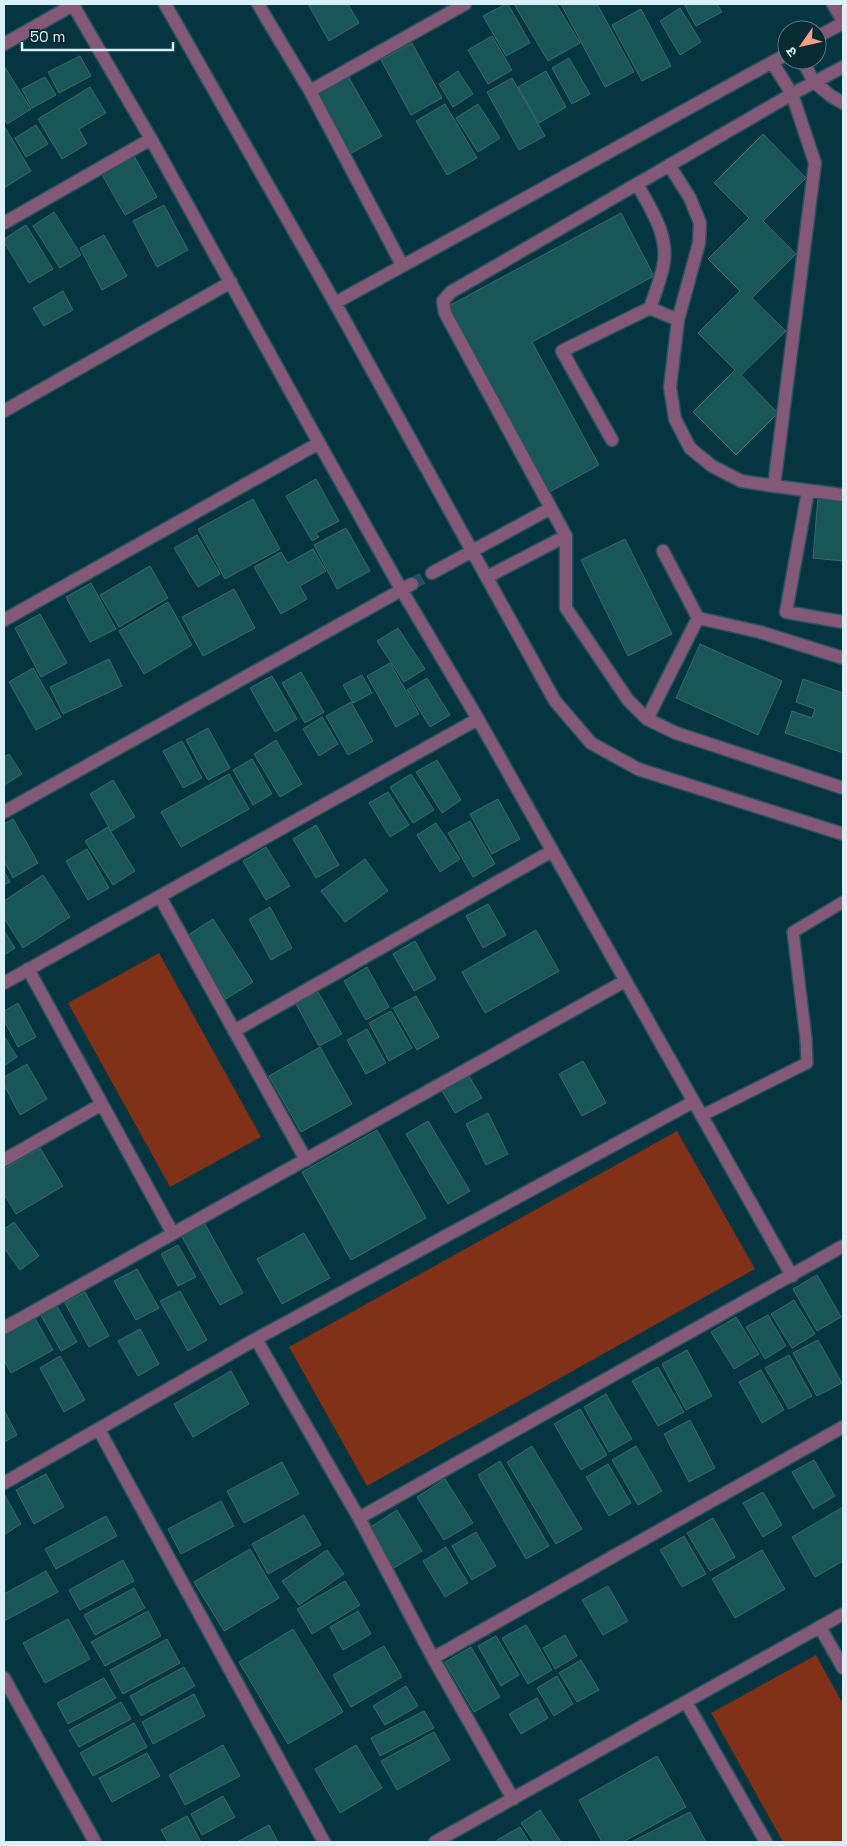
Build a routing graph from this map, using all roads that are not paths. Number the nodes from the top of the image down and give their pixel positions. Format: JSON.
{"nodes":[{"id":1,"x":165,"y":4,"type":"edge"},
{"id":2,"x":258,"y":4,"type":"edge"},
{"id":3,"x":465,"y":4,"type":"edge"},
{"id":4,"x":833,"y":4,"type":"edge"},
{"id":5,"x":843,"y":22,"type":"edge"},
{"id":6,"x":827,"y":31,"type":"edge"},
{"id":7,"x":4,"y":44,"type":"edge"},
{"id":8,"x":777,"y":59,"type":"edge"},
{"id":9,"x":772,"y":62,"type":"junction"},
{"id":10,"x":843,"y":67,"type":"edge"},
{"id":11,"x":807,"y":70,"type":"edge"},
{"id":12,"x":814,"y":82,"type":"junction"},
{"id":13,"x":310,"y":92,"type":"junction"},
{"id":14,"x":792,"y":94,"type":"junction"},
{"id":15,"x":843,"y":103,"type":"edge"},
{"id":16,"x":151,"y":139,"type":"junction"},
{"id":17,"x":669,"y":164,"type":"junction"},
{"id":18,"x":637,"y":184,"type":"junction"},
{"id":19,"x":4,"y":223,"type":"edge"},
{"id":20,"x":402,"y":265,"type":"junction"},
{"id":21,"x":231,"y":282,"type":"junction"},
{"id":22,"x":335,"y":304,"type":"junction"},
{"id":23,"x":650,"y":308,"type":"junction"},
{"id":24,"x":678,"y":320,"type":"junction"},
{"id":25,"x":4,"y":410,"type":"edge"},
{"id":26,"x":612,"y":440,"type":"dead end"},
{"id":27,"x":319,"y":443,"type":"junction"},
{"id":28,"x":774,"y":486,"type":"junction"},
{"id":29,"x":808,"y":491,"type":"junction"},
{"id":30,"x":843,"y":495,"type":"edge"},
{"id":31,"x":551,"y":508,"type":"junction"},
{"id":32,"x":566,"y":536,"type":"junction"},
{"id":33,"x":472,"y":550,"type":"junction"},
{"id":34,"x":663,"y":551,"type":"dead end"},
{"id":35,"x":432,"y":573,"type":"tunnel mouth"},
{"id":36,"x":487,"y":577,"type":"junction"},
{"id":37,"x":407,"y":587,"type":"junction"},
{"id":38,"x":698,"y":618,"type":"junction"},
{"id":39,"x":4,"y":620,"type":"edge"},
{"id":40,"x":843,"y":622,"type":"edge"},
{"id":41,"x":843,"y":658,"type":"edge"},
{"id":42,"x":478,"y":719,"type":"junction"},
{"id":43,"x":647,"y":719,"type":"junction"},
{"id":44,"x":843,"y":788,"type":"edge"},
{"id":45,"x":4,"y":812,"type":"edge"},
{"id":46,"x":843,"y":834,"type":"edge"},
{"id":47,"x":552,"y":851,"type":"junction"},
{"id":48,"x":160,"y":897,"type":"junction"},
{"id":49,"x":843,"y":902,"type":"edge"},
{"id":50,"x":28,"y":968,"type":"junction"},
{"id":51,"x":626,"y":981,"type":"junction"},
{"id":52,"x":4,"y":982,"type":"edge"},
{"id":53,"x":234,"y":1031,"type":"junction"},
{"id":54,"x":693,"y":1102,"type":"junction"},
{"id":55,"x":102,"y":1104,"type":"junction"},
{"id":56,"x":701,"y":1116,"type":"junction"},
{"id":57,"x":4,"y":1160,"type":"edge"},
{"id":58,"x":306,"y":1160,"type":"junction"},
{"id":59,"x":172,"y":1232,"type":"junction"},
{"id":60,"x":843,"y":1246,"type":"edge"},
{"id":61,"x":792,"y":1276,"type":"junction"},
{"id":62,"x":4,"y":1328,"type":"edge"},
{"id":63,"x":256,"y":1339,"type":"junction"},
{"id":64,"x":843,"y":1427,"type":"edge"},
{"id":65,"x":99,"y":1430,"type":"junction"},
{"id":66,"x":4,"y":1483,"type":"edge"},
{"id":67,"x":359,"y":1518,"type":"junction"},
{"id":68,"x":843,"y":1614,"type":"edge"},
{"id":69,"x":820,"y":1627,"type":"junction"},
{"id":70,"x":433,"y":1658,"type":"junction"},
{"id":71,"x":843,"y":1668,"type":"edge"},
{"id":72,"x":4,"y":1678,"type":"edge"},
{"id":73,"x":686,"y":1702,"type":"junction"},
{"id":74,"x":513,"y":1799,"type":"junction"},
{"id":75,"x":95,"y":1842,"type":"edge"},
{"id":76,"x":324,"y":1842,"type":"edge"},
{"id":77,"x":435,"y":1842,"type":"edge"},
{"id":78,"x":766,"y":1842,"type":"edge"}],
"edges":[{"from":1,"to":22,"type":"street"},
{"from":2,"to":13,"type":"street"},
{"from":3,"to":13,"type":"street"},
{"from":4,"to":5,"type":"street"},
{"from":5,"to":6,"type":"street"},
{"from":7,"to":16,"type":"street"},
{"from":8,"to":9,"type":"street"},
{"from":9,"to":14,"type":"street"},
{"from":9,"to":20,"type":"street"},
{"from":10,"to":12,"type":"street"},
{"from":11,"to":12,"type":"street"},
{"from":12,"to":14,"type":"street"},
{"from":12,"to":15,"type":"street"},
{"from":13,"to":20,"type":"street"},
{"from":14,"to":17,"type":"street"},
{"from":14,"to":28,"type":"street"},
{"from":16,"to":19,"type":"street"},
{"from":16,"to":21,"type":"street"},
{"from":17,"to":18,"type":"street"},
{"from":17,"to":24,"type":"street"},
{"from":18,"to":23,"type":"street"},
{"from":18,"to":31,"type":"street"},
{"from":20,"to":22,"type":"street"},
{"from":21,"to":25,"type":"street"},
{"from":21,"to":27,"type":"street"},
{"from":22,"to":33,"type":"street"},
{"from":23,"to":24,"type":"street"},
{"from":23,"to":26,"type":"street"},
{"from":24,"to":28,"type":"street"},
{"from":27,"to":37,"type":"street"},
{"from":27,"to":39,"type":"street"},
{"from":28,"to":29,"type":"street"},
{"from":29,"to":30,"type":"street"},
{"from":29,"to":40,"type":"street"},
{"from":31,"to":32,"type":"street"},
{"from":31,"to":33,"type":"street"},
{"from":32,"to":36,"type":"street"},
{"from":32,"to":43,"type":"street"},
{"from":33,"to":35,"type":"street"},
{"from":33,"to":36,"type":"street"},
{"from":34,"to":38,"type":"street"},
{"from":36,"to":46,"type":"street"},
{"from":37,"to":42,"type":"street"},
{"from":37,"to":45,"type":"street"},
{"from":38,"to":41,"type":"street"},
{"from":38,"to":43,"type":"street"},
{"from":42,"to":47,"type":"street"},
{"from":42,"to":48,"type":"street"},
{"from":43,"to":44,"type":"street"},
{"from":47,"to":51,"type":"street"},
{"from":47,"to":53,"type":"street"},
{"from":48,"to":50,"type":"street"},
{"from":48,"to":53,"type":"street"},
{"from":49,"to":56,"type":"lane"},
{"from":50,"to":52,"type":"street"},
{"from":50,"to":55,"type":"street"},
{"from":51,"to":54,"type":"street"},
{"from":51,"to":58,"type":"street"},
{"from":53,"to":58,"type":"street"},
{"from":54,"to":56,"type":"street"},
{"from":54,"to":63,"type":"street"},
{"from":55,"to":57,"type":"street"},
{"from":55,"to":59,"type":"street"},
{"from":56,"to":61,"type":"street"},
{"from":58,"to":59,"type":"street"},
{"from":59,"to":62,"type":"street"},
{"from":60,"to":61,"type":"street"},
{"from":61,"to":67,"type":"street"},
{"from":63,"to":65,"type":"street"},
{"from":63,"to":67,"type":"street"},
{"from":64,"to":70,"type":"street"},
{"from":65,"to":66,"type":"street"},
{"from":65,"to":76,"type":"street"},
{"from":67,"to":70,"type":"street"},
{"from":68,"to":69,"type":"street"},
{"from":69,"to":71,"type":"street"},
{"from":69,"to":73,"type":"street"},
{"from":70,"to":74,"type":"street"},
{"from":72,"to":75,"type":"street"},
{"from":73,"to":74,"type":"street"},
{"from":73,"to":78,"type":"street"},
{"from":74,"to":77,"type":"street"}]}
